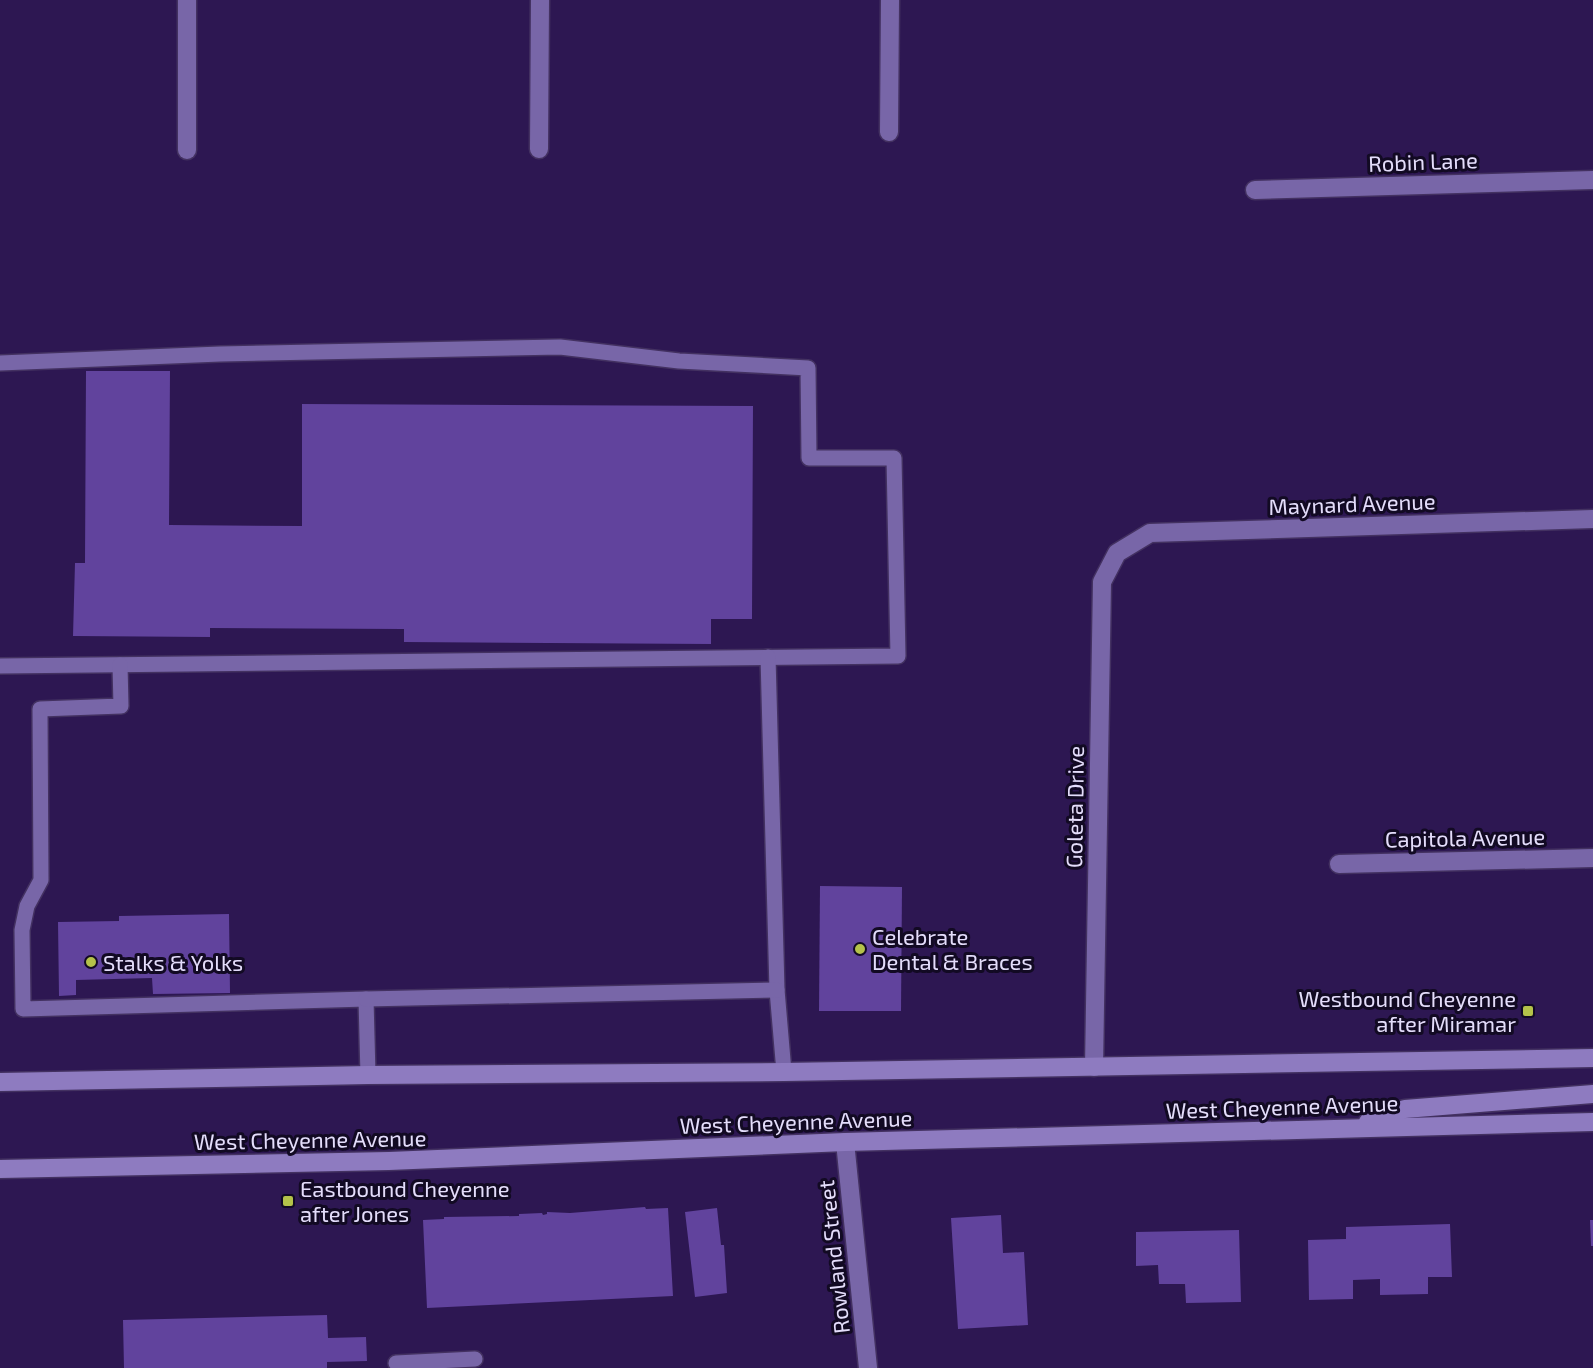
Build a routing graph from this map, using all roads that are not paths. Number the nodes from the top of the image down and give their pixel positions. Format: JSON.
{"nodes":[{"id":1,"x":187,"y":0,"type":"edge"},
{"id":2,"x":540,"y":0,"type":"edge"},
{"id":3,"x":890,"y":0,"type":"edge"},
{"id":4,"x":889,"y":132,"type":"dead end"},
{"id":5,"x":540,"y":149,"type":"dead end"},
{"id":6,"x":187,"y":150,"type":"dead end"},
{"id":7,"x":1593,"y":180,"type":"edge"},
{"id":8,"x":1255,"y":190,"type":"dead end"},
{"id":9,"x":0,"y":363,"type":"edge"},
{"id":10,"x":1593,"y":519,"type":"edge"},
{"id":11,"x":1117,"y":553,"type":"joint"},
{"id":12,"x":768,"y":657,"type":"junction"},
{"id":13,"x":120,"y":665,"type":"junction"},
{"id":14,"x":0,"y":666,"type":"edge"},
{"id":15,"x":1593,"y":858,"type":"edge"},
{"id":16,"x":1339,"y":864,"type":"dead end"},
{"id":17,"x":777,"y":990,"type":"junction"},
{"id":18,"x":366,"y":999,"type":"junction"},
{"id":19,"x":1593,"y":1058,"type":"edge"},
{"id":20,"x":1094,"y":1067,"type":"junction"},
{"id":21,"x":784,"y":1072,"type":"junction"},
{"id":22,"x":368,"y":1075,"type":"junction"},
{"id":23,"x":0,"y":1082,"type":"edge"},
{"id":24,"x":1593,"y":1094,"type":"edge"},
{"id":25,"x":1593,"y":1122,"type":"edge"},
{"id":26,"x":1352,"y":1128,"type":"junction"},
{"id":27,"x":845,"y":1142,"type":"junction"},
{"id":28,"x":0,"y":1169,"type":"edge"},
{"id":29,"x":475,"y":1359,"type":"dead end"},
{"id":30,"x":396,"y":1363,"type":"dead end"},
{"id":31,"x":868,"y":1368,"type":"edge"}],
"edges":[{"from":1,"to":6,"type":"street"},
{"from":2,"to":5,"type":"street"},
{"from":3,"to":4,"type":"street"},
{"from":7,"to":8,"type":"street","name":"Robin Lane"},
{"from":9,"to":12,"type":"lane"},
{"from":10,"to":11,"type":"street","name":"Maynard Avenue"},
{"from":11,"to":20,"type":"street","name":"Goleta Drive"},
{"from":12,"to":13,"type":"lane"},
{"from":12,"to":17,"type":"lane"},
{"from":13,"to":14,"type":"lane"},
{"from":13,"to":18,"type":"lane"},
{"from":15,"to":16,"type":"street","name":"Capitola Avenue"},
{"from":17,"to":18,"type":"lane"},
{"from":17,"to":21,"type":"lane"},
{"from":18,"to":22,"type":"lane"},
{"from":19,"to":20,"type":"main road","name":"West Cheyenne Avenue"},
{"from":20,"to":21,"type":"main road","name":"West Cheyenne Avenue"},
{"from":21,"to":22,"type":"main road","name":"West Cheyenne Avenue"},
{"from":22,"to":23,"type":"main road","name":"West Cheyenne Avenue"},
{"from":24,"to":26,"type":"main road"},
{"from":25,"to":26,"type":"main road","name":"West Cheyenne Avenue"},
{"from":26,"to":27,"type":"main road","name":"West Cheyenne Avenue"},
{"from":27,"to":28,"type":"main road","name":"West Cheyenne Avenue"},
{"from":27,"to":31,"type":"street","name":"Rowland Street"},
{"from":29,"to":30,"type":"lane"}]}
